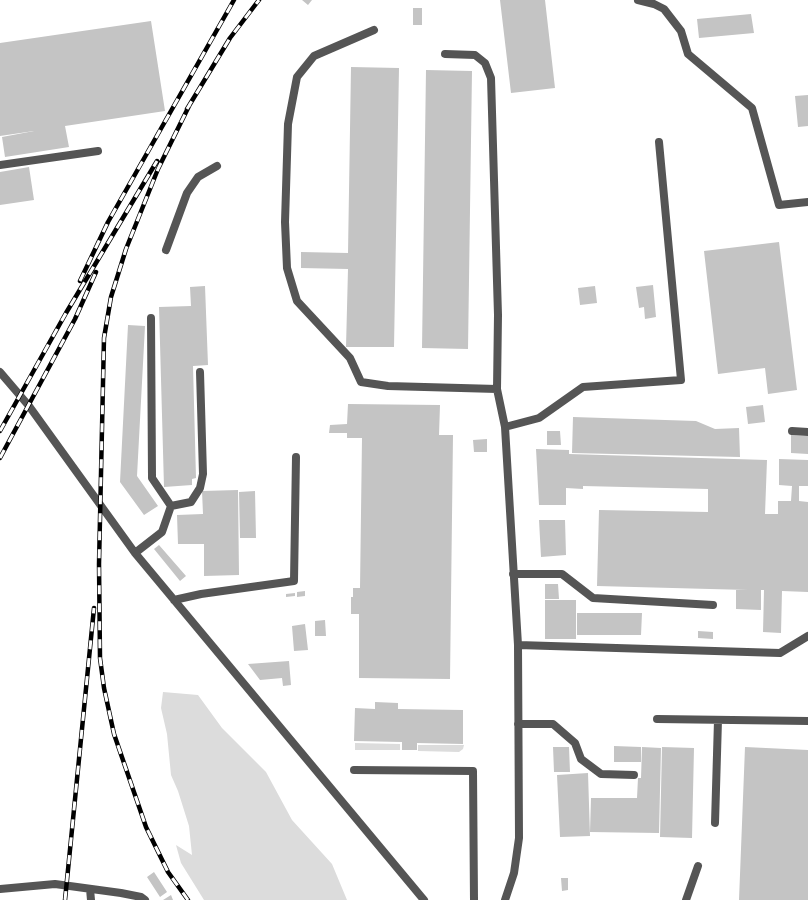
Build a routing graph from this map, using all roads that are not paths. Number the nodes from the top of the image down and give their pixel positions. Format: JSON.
{"nodes":[{"id":1,"x":638,"y":0,"type":"edge"},
{"id":2,"x":374,"y":30,"type":"dead end"},
{"id":3,"x":445,"y":54,"type":"dead end"},
{"id":4,"x":659,"y":142,"type":"dead end"},
{"id":5,"x":98,"y":151,"type":"dead end"},
{"id":6,"x":0,"y":166,"type":"edge"},
{"id":7,"x":217,"y":166,"type":"dead end"},
{"id":8,"x":808,"y":202,"type":"edge"},
{"id":9,"x":166,"y":250,"type":"dead end"},
{"id":10,"x":151,"y":318,"type":"dead end"},
{"id":11,"x":0,"y":372,"type":"edge"},
{"id":12,"x":200,"y":372,"type":"dead end"},
{"id":13,"x":497,"y":389,"type":"junction"},
{"id":14,"x":505,"y":426,"type":"junction"},
{"id":15,"x":792,"y":431,"type":"dead end"},
{"id":16,"x":808,"y":432,"type":"edge"},
{"id":17,"x":296,"y":457,"type":"dead end"},
{"id":18,"x":171,"y":506,"type":"junction"},
{"id":19,"x":135,"y":553,"type":"junction"},
{"id":20,"x":513,"y":574,"type":"junction"},
{"id":21,"x":174,"y":600,"type":"junction"},
{"id":22,"x":712,"y":605,"type":"dead end"},
{"id":23,"x":808,"y":636,"type":"edge"},
{"id":24,"x":518,"y":645,"type":"junction"},
{"id":25,"x":657,"y":719,"type":"dead end"},
{"id":26,"x":718,"y":720,"type":"junction"},
{"id":27,"x":808,"y":721,"type":"edge"},
{"id":28,"x":518,"y":724,"type":"junction"},
{"id":29,"x":354,"y":770,"type":"dead end"},
{"id":30,"x":634,"y":775,"type":"dead end"},
{"id":31,"x":715,"y":823,"type":"dead end"},
{"id":32,"x":698,"y":866,"type":"dead end"},
{"id":33,"x":0,"y":889,"type":"edge"},
{"id":34,"x":90,"y":889,"type":"junction"},
{"id":35,"x":91,"y":900,"type":"edge"},
{"id":36,"x":145,"y":900,"type":"edge"},
{"id":37,"x":424,"y":900,"type":"edge"},
{"id":38,"x":474,"y":900,"type":"edge"},
{"id":39,"x":505,"y":900,"type":"edge"},
{"id":40,"x":686,"y":900,"type":"edge"}],
"edges":[{"from":1,"to":8,"type":"lane"},
{"from":2,"to":13,"type":"lane"},
{"from":3,"to":13,"type":"lane"},
{"from":4,"to":14,"type":"lane"},
{"from":5,"to":6,"type":"lane"},
{"from":7,"to":9,"type":"lane"},
{"from":10,"to":18,"type":"lane"},
{"from":11,"to":19,"type":"lane"},
{"from":12,"to":18,"type":"lane"},
{"from":13,"to":14,"type":"lane"},
{"from":14,"to":20,"type":"lane"},
{"from":15,"to":16,"type":"lane"},
{"from":17,"to":21,"type":"lane"},
{"from":18,"to":19,"type":"lane"},
{"from":19,"to":21,"type":"lane"},
{"from":20,"to":22,"type":"lane"},
{"from":20,"to":24,"type":"lane"},
{"from":21,"to":37,"type":"lane"},
{"from":23,"to":24,"type":"lane"},
{"from":24,"to":28,"type":"lane"},
{"from":25,"to":26,"type":"lane"},
{"from":26,"to":27,"type":"lane"},
{"from":26,"to":31,"type":"lane"},
{"from":28,"to":30,"type":"lane"},
{"from":28,"to":39,"type":"lane"},
{"from":29,"to":38,"type":"lane"},
{"from":32,"to":40,"type":"lane"},
{"from":33,"to":34,"type":"lane"},
{"from":34,"to":35,"type":"lane"},
{"from":34,"to":36,"type":"lane"}]}
